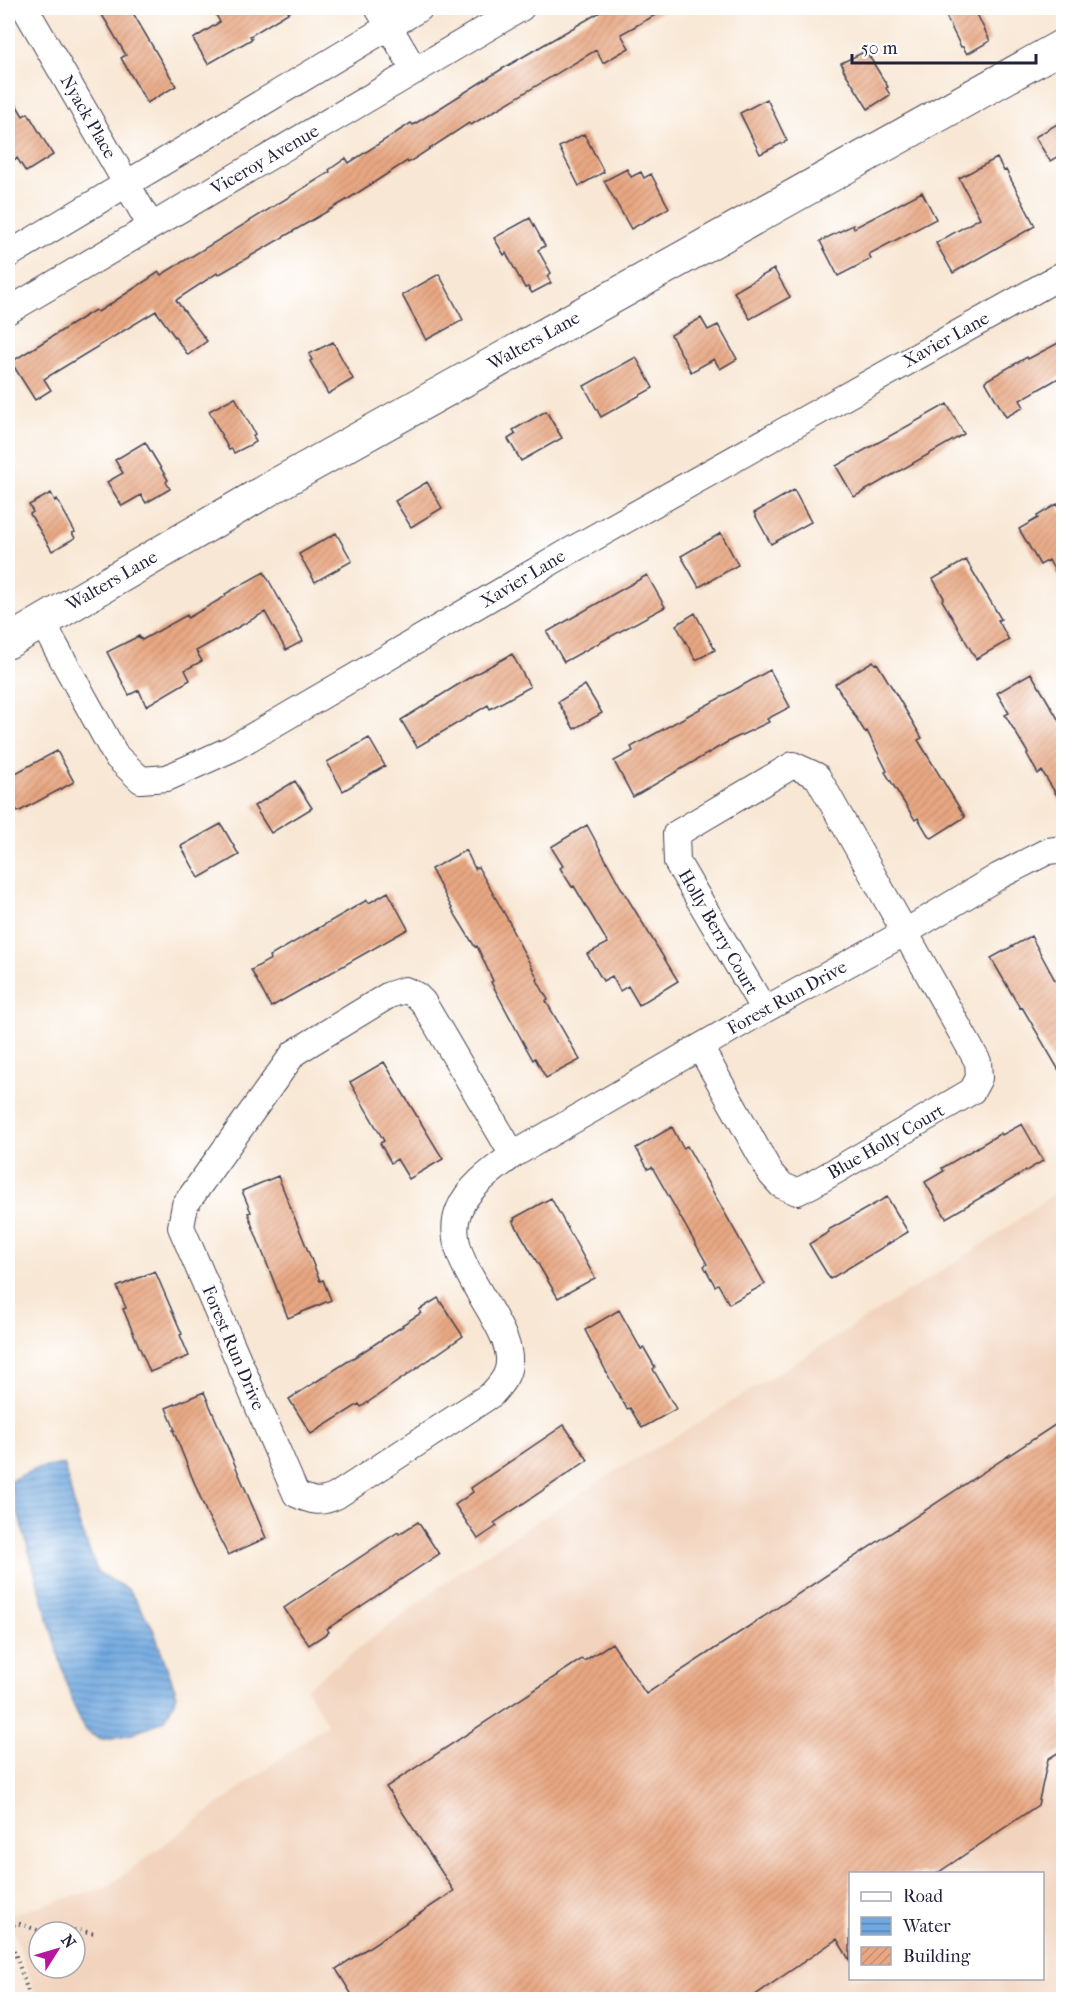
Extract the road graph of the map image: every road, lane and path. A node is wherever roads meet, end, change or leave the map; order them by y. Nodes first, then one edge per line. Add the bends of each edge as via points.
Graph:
1 (25, 8) edge
2 (420, 8) edge
3 (521, 8) edge
4 (384, 17) edge
5 (1064, 45) edge
6 (415, 71) junction
7 (126, 184) junction
8 (150, 226) junction
9 (8, 255) edge
10 (1064, 273) edge
11 (8, 311) edge
12 (42, 622) junction
13 (8, 642) edge
14 (1064, 849) edge
15 (904, 933) junction
16 (764, 1010) junction
17 (700, 1047) junction
18 (513, 1155) junction
19 (27, 1926) edge
20 (8, 1927) edge
21 (87, 1932) edge
22 (8, 1933) edge
23 (96, 1934) dead end
24 (31, 2000) edge

1 - 7 street, Nyack Place
2 - 4 street
3 - 6 street, Viceroy Avenue
4 - 6 street
4 - 7 street
5 - 12 street, Walters Lane via 276,485
6 - 8 street, Viceroy Avenue
7 - 8 street, Nyack Place
7 - 9 street
8 - 11 street, Viceroy Avenue
10 - 12 street, Xavier Lane via 570,551 231,748 167,778 141,780 116,756
12 - 13 street, Walters Lane
14 - 15 street, Forest Run Drive via 1048,851 999,876
15 - 16 street, Forest Run Drive
15 - 16 street, Holly Berry Court via 817,776 793,765 676,834 677,862
15 - 17 street, Blue Holly Court via 978,1062 979,1078 972,1091 813,1184 796,1192 781,1185 771,1174
16 - 17 street, Forest Run Drive
17 - 18 street, Forest Run Drive
18 - 18 street, Forest Run Drive via 470,1192 459,1209 456,1234 465,1266 505,1340 509,1360 506,1375 492,1394 336,1496 324,1502 296,1494 181,1227 185,1205 294,1053 389,995 405,990 423,1002
19 - 20 path via 17,1923
21 - 23 path
22 - 24 path

